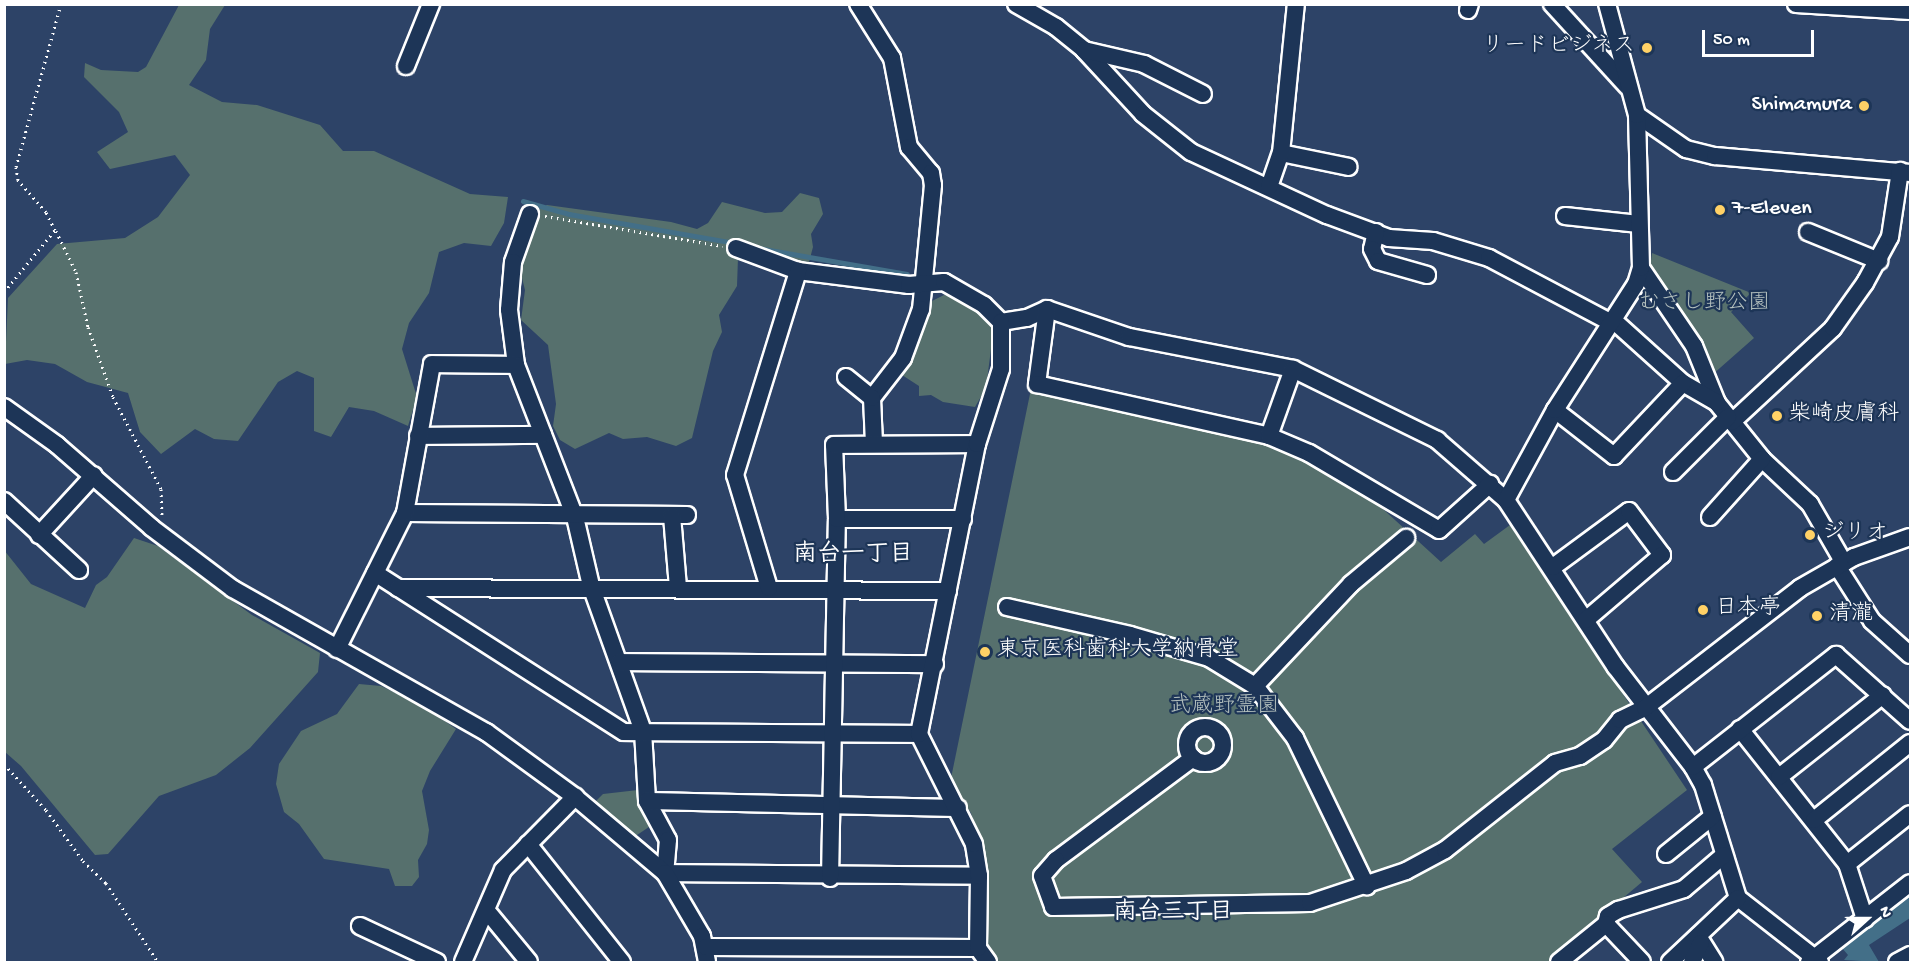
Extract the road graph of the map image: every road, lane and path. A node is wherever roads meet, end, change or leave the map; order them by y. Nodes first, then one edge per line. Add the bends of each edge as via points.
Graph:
1 (61, 4) edge
2 (431, 4) edge
3 (858, 4) edge
4 (1016, 4) edge
5 (1296, 4) edge
6 (1552, 4) edge
7 (1607, 4) edge
8 (1796, 4) edge
9 (1911, 11) edge
10 (1084, 50) junction
11 (406, 66) dead end
12 (1630, 89) junction
13 (1203, 93) dead end
14 (1637, 115) junction
15 (1281, 153) junction
16 (1349, 167) dead end
17 (1905, 172) edge
18 (1269, 187) junction
19 (530, 214) joint
20 (1565, 216) dead end
21 (1640, 224) junction
22 (55, 230) junction
23 (1376, 232) junction
24 (1808, 232) dead end
25 (736, 248) joint
26 (1879, 261) junction
27 (1641, 268) junction
28 (798, 271) junction
29 (1427, 275) dead end
30 (922, 283) junction
31 (4, 292) edge
32 (1047, 309) junction
33 (1001, 322) junction
34 (1613, 322) junction
35 (516, 365) junction
36 (1293, 369) junction
37 (846, 377) dead end
38 (1683, 383) junction
39 (872, 399) junction
40 (1717, 403) junction
41 (4, 406) edge
42 (1555, 410) junction
43 (1730, 420) junction
44 (543, 435) junction
45 (1269, 435) junction
46 (418, 436) junction
47 (874, 444) junction
48 (977, 444) junction
49 (1762, 459) junction
50 (1673, 472) dead end
51 (94, 475) junction
52 (1490, 484) junction
53 (1506, 500) junction
54 (4, 501) edge
55 (405, 513) junction
56 (575, 517) junction
57 (1710, 517) dead end
58 (837, 519) junction
59 (963, 519) junction
60 (152, 528) junction
61 (39, 534) junction
62 (1911, 537) edge
63 (1406, 538) dead end
64 (1840, 565) junction
65 (1553, 567) junction
66 (79, 570) dead end
67 (375, 573) junction
68 (591, 586) junction
69 (678, 587) junction
70 (398, 588) junction
71 (769, 588) junction
72 (948, 591) junction
73 (835, 592) junction
74 (1007, 607) dead end
75 (1586, 620) junction
76 (337, 649) junction
77 (1911, 655) edge
78 (619, 662) junction
79 (832, 662) junction
80 (935, 664) junction
81 (1255, 686) junction
82 (1882, 695) junction
83 (1645, 708) junction
84 (1911, 722) edge
85 (1740, 729) junction
86 (644, 731) junction
87 (831, 733) junction
88 (919, 734) junction
89 (1911, 743) edge
90 (1193, 758) dead end
91 (4, 764) edge
92 (1693, 767) junction
93 (1779, 777) junction
94 (575, 796) junction
95 (647, 801) junction
96 (832, 806) junction
97 (958, 808) junction
98 (1911, 814) edge
99 (1713, 816) junction
100 (1814, 820) junction
101 (528, 844) junction
102 (1666, 854) dead end
103 (1724, 855) junction
104 (1847, 864) junction
105 (664, 873) junction
106 (978, 876) junction
107 (830, 878) junction
108 (1911, 883) edge
109 (1367, 887) junction
110 (1738, 897) junction
111 (487, 910) junction
112 (1865, 919) junction
113 (1606, 924) junction
114 (360, 926) dead end
115 (1700, 940) junction
116 (978, 948) junction
117 (706, 955) edge
118 (1911, 955) edge
119 (1815, 961) edge
120 (158, 963) edge
121 (437, 963) edge
122 (463, 963) edge
123 (529, 963) edge
124 (622, 963) edge
125 (988, 963) edge
126 (1559, 963) edge
127 (1642, 963) edge
128 (1670, 963) edge
129 (1692, 963) edge
130 (1714, 963) edge
131 (1897, 963) edge

1 - 22 path via 16,167 18,180 46,212
2 - 11 street
3 - 30 street via 892,58 909,147 931,172
4 - 10 street via 1056,27
5 - 15 street
6 - 12 street
7 - 12 street
8 - 9 street
10 - 13 street via 1144,64
10 - 18 street via 1137,108 1191,152
12 - 14 street
14 - 17 street via 1686,149 1716,156
14 - 21 street
15 - 16 street
15 - 18 street
17 - 26 street via 1890,237
18 - 23 street
19 - 25 path
19 - 35 street via 513,262 509,310
20 - 21 street
21 - 27 street
22 - 31 path
22 - 60 path via 69,252 88,327 113,397 161,489 164,510
23 - 29 street via 1372,249 1378,261
23 - 34 street via 1481,254
24 - 26 street
25 - 28 street
26 - 43 street via 1833,328
27 - 34 street
27 - 40 street via 1694,346
28 - 30 street via 909,285
28 - 71 street via 735,475
30 - 33 street via 944,282 984,304
30 - 39 street via 921,309 914,334 892,376
32 - 33 street via 1027,318
32 - 36 street via 1129,338
32 - 45 street via 1037,384
33 - 48 street via 1001,369
34 - 38 street
34 - 42 street
35 - 44 street
35 - 46 street via 432,364
36 - 45 street
36 - 52 street via 1437,440
37 - 39 street
38 - 40 street
38 - 42 street via 1614,456
39 - 47 street
40 - 43 street
41 - 51 street
42 - 53 street
43 - 49 street
43 - 50 street
44 - 46 street
44 - 56 street
45 - 52 street via 1309,453 1439,530
46 - 55 street
47 - 48 street
47 - 58 street via 834,445
48 - 59 street
49 - 57 street
49 - 64 street via 1810,504
51 - 60 street
51 - 61 street
52 - 53 street
53 - 65 street
54 - 61 street
55 - 56 street
55 - 67 street
56 - 68 street
56 - 69 street via 680,516
58 - 59 street
58 - 73 street
59 - 72 street
60 - 76 street via 232,589
61 - 66 street
62 - 64 street
63 - 81 street via 1351,584
64 - 77 street via 1872,621
64 - 83 street via 1776,605
65 - 75 street
65 - 75 street via 1629,511 1662,555
67 - 70 street
67 - 76 street
68 - 69 street
68 - 70 street
68 - 78 street
69 - 71 street
70 - 86 street via 624,732
71 - 73 street
72 - 73 street
72 - 80 street
73 - 79 street
74 - 81 street via 1209,658
75 - 83 street
76 - 94 street via 486,732
78 - 79 street
78 - 86 street
79 - 80 street
79 - 87 street
80 - 88 street
81 - 109 street via 1295,738
82 - 84 street
82 - 85 street via 1836,655
82 - 93 street
83 - 92 street
83 - 109 street via 1620,720 1604,740 1580,756 1555,763 1445,850
85 - 92 street
85 - 93 street
86 - 87 street
86 - 95 street
87 - 88 street
87 - 96 street
88 - 97 street
89 - 100 street
90 - 109 street via 1056,860 1042,876 1053,907 1310,903
91 - 120 path via 46,810 83,861 106,882
92 - 99 street
93 - 100 street
94 - 101 street
94 - 105 street
95 - 96 street
95 - 105 street via 668,840
96 - 97 street
96 - 107 street
97 - 106 street via 974,844
98 - 104 street
99 - 102 street
99 - 103 street
100 - 104 street
101 - 111 street via 503,870
101 - 124 street
103 - 110 street
103 - 113 street via 1684,889 1618,910 1608,916
104 - 112 street
105 - 107 street
105 - 117 street
106 - 107 street
106 - 116 street
108 - 112 street
110 - 115 street
110 - 119 street
111 - 122 street
111 - 123 street
112 - 119 street
113 - 126 street
113 - 127 street
114 - 121 street
115 - 128 street
115 - 129 street
115 - 130 street
116 - 117 street
116 - 125 street
118 - 131 street

